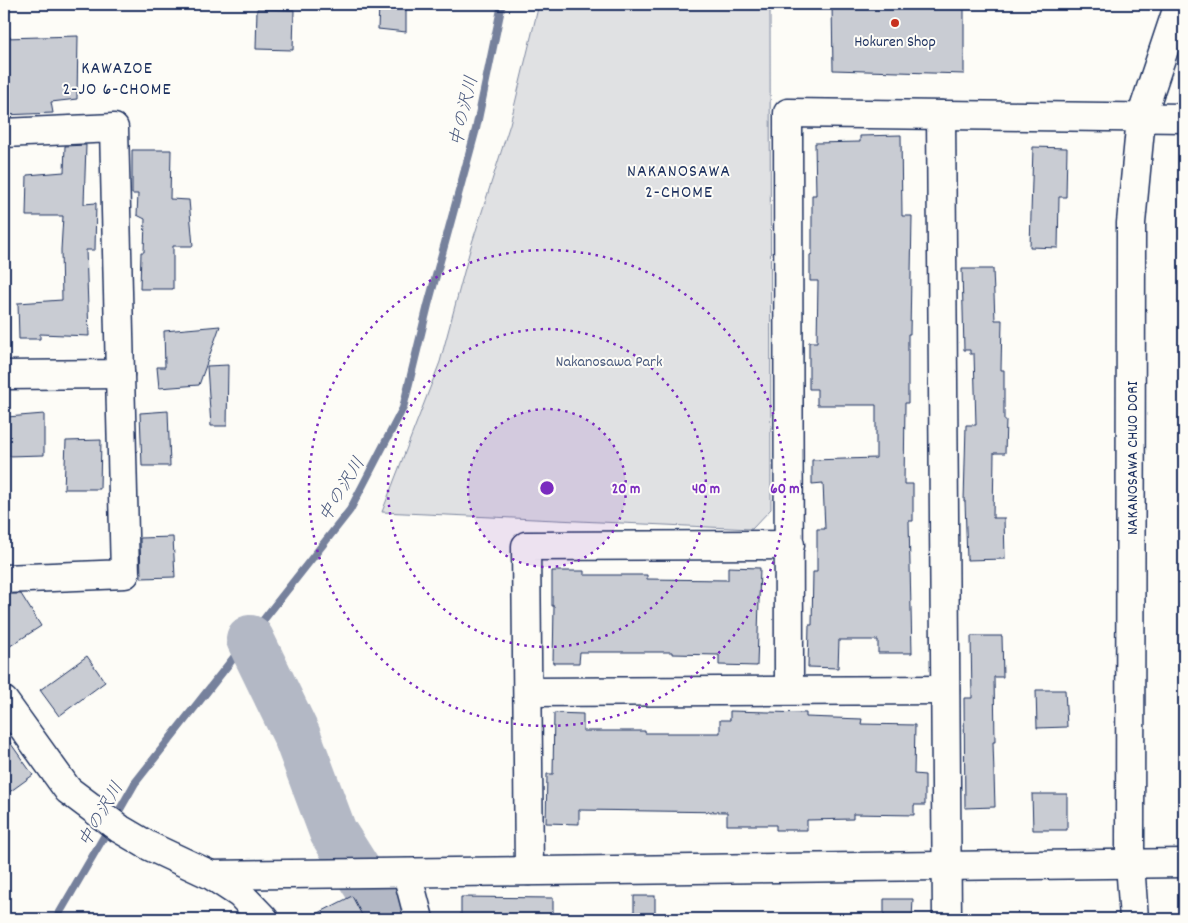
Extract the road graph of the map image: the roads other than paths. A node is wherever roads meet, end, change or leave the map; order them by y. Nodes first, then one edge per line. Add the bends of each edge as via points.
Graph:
1 (1179, 4) edge
2 (941, 115) junction
3 (1141, 118) junction
4 (1184, 118) edge
5 (4, 133) edge
6 (120, 374) junction
7 (4, 375) edge
8 (790, 545) junction
9 (4, 579) edge
10 (789, 690) junction
11 (946, 690) junction
12 (528, 692) junction
13 (4, 702) edge
14 (1184, 862) edge
15 (1130, 863) junction
16 (947, 866) junction
17 (529, 871) junction
18 (397, 873) junction
19 (211, 875) junction
20 (264, 919) edge
21 (419, 919) edge
22 (946, 919) edge
23 (1134, 919) edge

1 - 3 street, NAKANOSAWA CHUO DORI
2 - 3 street
2 - 8 street via 788,113
2 - 11 street
3 - 4 street
3 - 15 street, NAKANOSAWA CHUO DORI via 1131,223
5 - 6 street via 114,128
6 - 7 street
6 - 9 street via 125,574
8 - 10 street
8 - 12 street via 526,546
10 - 11 street
10 - 12 street
11 - 16 street
12 - 17 street
13 - 19 street via 68,790 120,829
14 - 15 street
15 - 16 street
15 - 23 street, NAKANOSAWA CHUO DORI
16 - 17 street
16 - 22 street
17 - 18 street
18 - 19 street
18 - 21 street
19 - 20 street via 240,894

